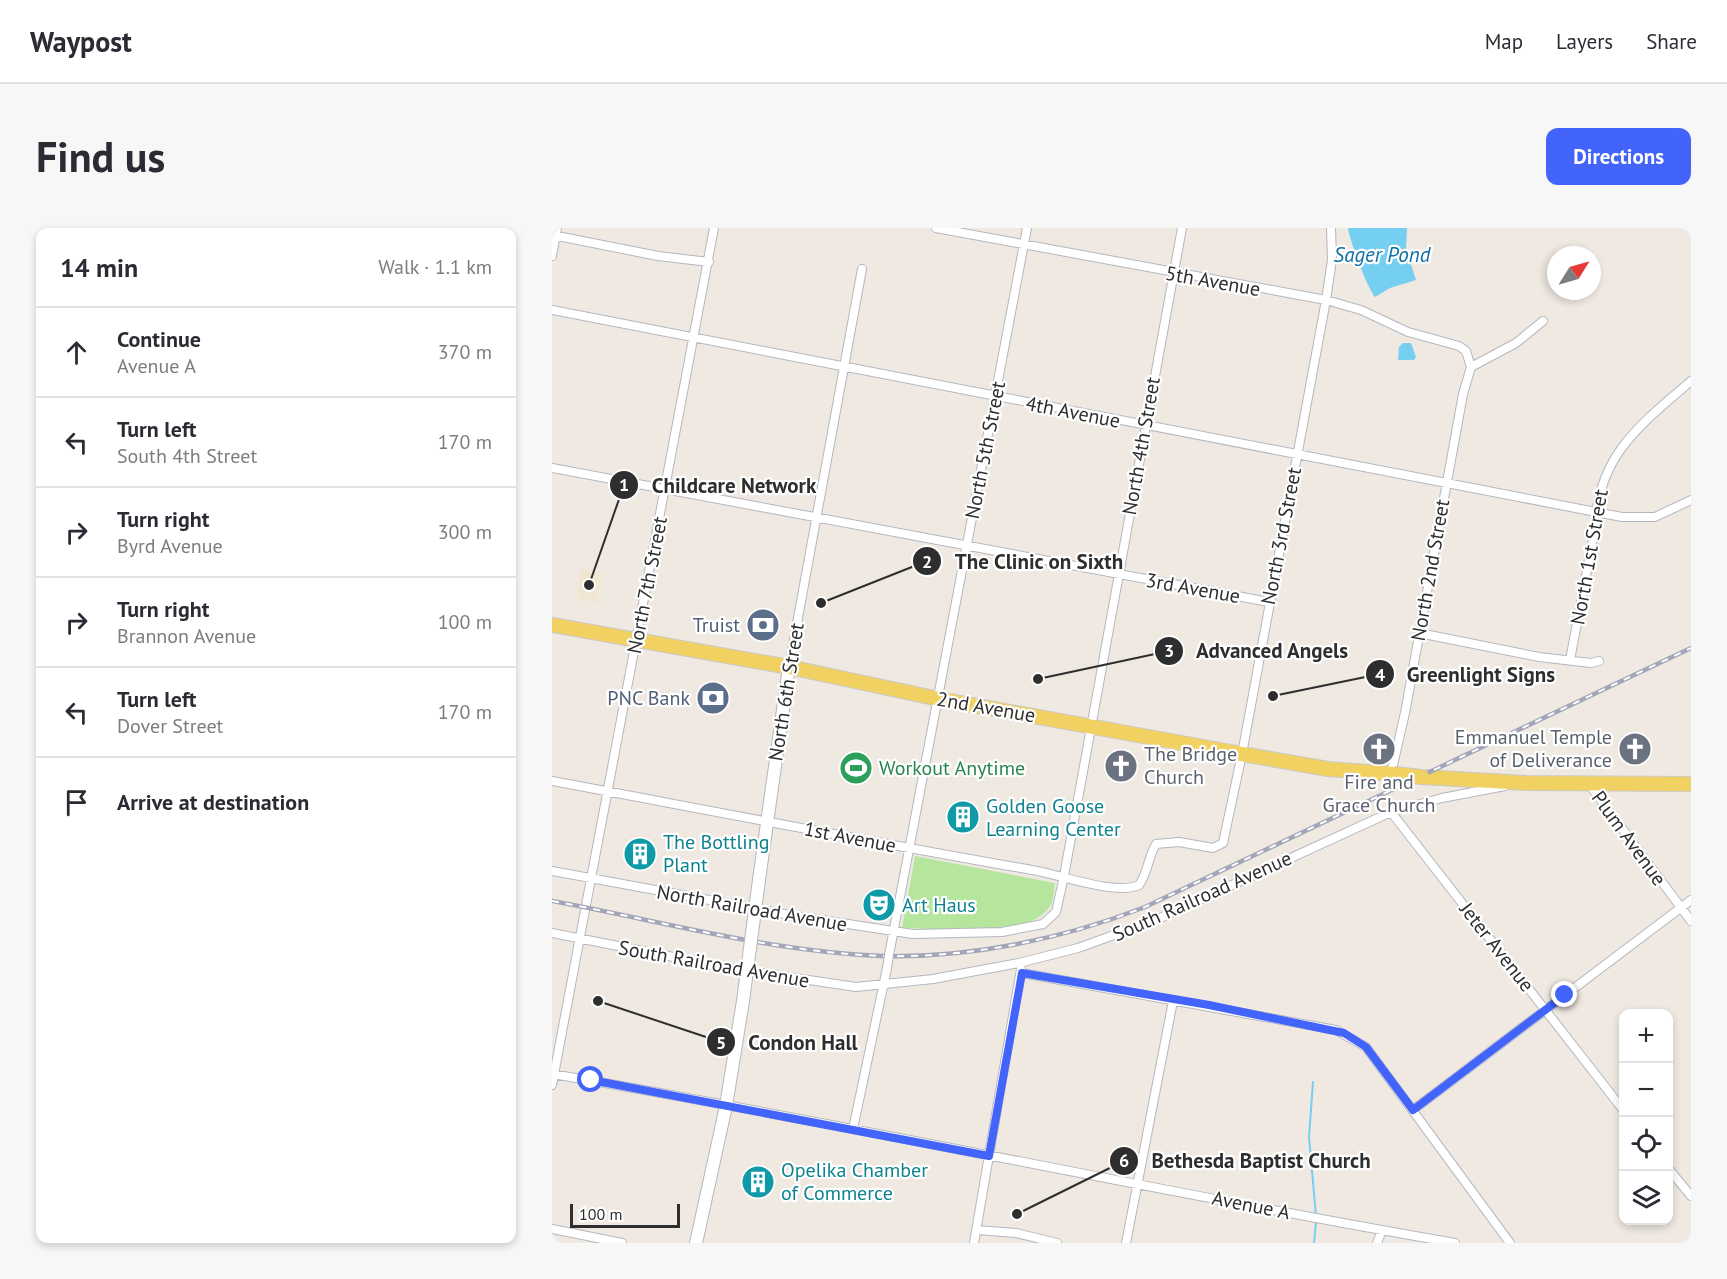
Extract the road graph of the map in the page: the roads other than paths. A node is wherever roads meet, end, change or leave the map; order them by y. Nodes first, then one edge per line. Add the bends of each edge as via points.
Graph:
1 (714, 228) edge
2 (936, 228) edge
3 (1027, 228) edge
4 (1182, 228) edge
5 (1331, 228) edge
6 (555, 233) edge
7 (1024, 244) junction
8 (552, 256) edge
9 (709, 262) junction
10 (862, 268) dead end
11 (1173, 274) junction
12 (1326, 300) junction
13 (552, 310) edge
14 (1543, 321) dead end
15 (695, 337) junction
16 (844, 365) junction
17 (1471, 367) junction
18 (1691, 381) edge
19 (995, 397) junction
20 (1145, 426) junction
21 (1297, 453) junction
22 (552, 468) edge
23 (1446, 481) junction
24 (665, 489) junction
25 (1691, 500) edge
26 (1596, 510) junction
27 (816, 519) junction
28 (967, 548) junction
29 (1118, 575) junction
30 (1269, 602) junction
31 (552, 625) edge
32 (1419, 633) junction
33 (636, 641) junction
34 (1570, 660) junction
35 (1599, 661) dead end
36 (789, 667) junction
37 (939, 699) junction
38 (1090, 726) junction
39 (1242, 754) junction
40 (1393, 774) junction
41 (552, 781) edge
42 (1526, 783) junction
43 (1589, 784) junction
44 (1691, 784) edge
45 (607, 791) junction
46 (1392, 812) junction
47 (767, 821) junction
48 (911, 849) junction
49 (552, 871) edge
50 (1064, 876) junction
51 (1144, 878) joint
52 (591, 879) junction
53 (1691, 900) edge
54 (1682, 907) junction
55 (1056, 912) joint
56 (1691, 921) edge
57 (552, 933) edge
58 (894, 935) junction
59 (580, 939) junction
60 (1019, 963) junction
61 (1022, 973) junction
62 (883, 986) junction
63 (1173, 1001) junction
64 (1546, 1011) junction
65 (553, 1074) edge
66 (552, 1085) edge
67 (726, 1106) junction
68 (1619, 1106) edge
69 (1413, 1110) junction
70 (852, 1129) junction
71 (989, 1156) junction
72 (1670, 1171) edge
73 (1137, 1184) junction
74 (1691, 1196) edge
75 (552, 1229) edge
76 (977, 1230) junction
77 (1382, 1230) junction
78 (622, 1243) edge
79 (696, 1243) edge
80 (974, 1243) edge
81 (1057, 1243) edge
82 (1126, 1243) edge
83 (1377, 1243) edge
84 (1455, 1243) edge
85 (1509, 1243) edge

1 - 9 street, North 7th Street
2 - 7 street, 5th Avenue
3 - 7 street, North 5th Street
4 - 11 street, North 4th Street
5 - 12 street, North 3rd Street via 1332,260
6 - 8 street
6 - 9 street via 658,256
7 - 11 street, 5th Avenue
7 - 19 street, North 5th Street
9 - 15 street, North 7th Street
10 - 16 street, North 6th Street
11 - 12 street, 5th Avenue
11 - 20 street, North 4th Street
12 - 17 street, 5th Avenue via 1361,310 1408,332 1459,346 1470,357
12 - 21 street, North 3rd Street
13 - 15 street, 4th Avenue
14 - 17 street via 1516,343
15 - 16 street, 4th Avenue
15 - 24 street, North 7th Street
16 - 19 street, 4th Avenue
16 - 27 street, North 6th Street
17 - 23 street, North 2nd Street
18 - 26 street, North 1st Street via 1637,427 1621,447 1601,486
19 - 20 street, 4th Avenue
19 - 28 street, North 5th Street
20 - 21 street, 4th Avenue
20 - 29 street, North 4th Street
21 - 23 street, 4th Avenue
21 - 30 street, North 3rd Street
22 - 24 street, 3rd Avenue
23 - 26 street, 4th Avenue
23 - 32 street, North 2nd Street
24 - 27 street, 3rd Avenue
24 - 33 street, North 7th Street
25 - 26 street, 4th Avenue via 1647,518
26 - 34 street, North 1st Street
27 - 28 street, 3rd Avenue
27 - 36 street, North 6th Street
28 - 29 street, 3rd Avenue
28 - 37 street, North 5th Street
29 - 30 street, 3rd Avenue
29 - 38 street, North 4th Street
30 - 39 street, North 3rd Street
31 - 33 main road, 2nd Avenue
32 - 34 street
32 - 40 street, North 2nd Street
33 - 36 main road, 2nd Avenue
33 - 45 street, North 7th Street
34 - 35 street
36 - 37 main road, 2nd Avenue
36 - 47 street, North 6th Street
37 - 38 main road, 2nd Avenue
37 - 48 street, North 5th Street
38 - 39 main road, 2nd Avenue
38 - 50 street, North 4th Street
39 - 40 main road, 2nd Avenue via 1328,769
39 - 51 street, North 3rd Street via 1222,843 1213,848 1179,842 1156,844
40 - 42 main road, 2nd Avenue, bridge via 1437,780
41 - 45 street, 1st Avenue
42 - 43 main road, 2nd Avenue
42 - 46 street, South Railroad Avenue via 1442,798
43 - 44 main road, 2nd Avenue
43 - 54 street, Plum Avenue
45 - 47 street, 1st Avenue
45 - 52 street, North 7th Street
46 - 60 street, South Railroad Avenue via 1158,920 1078,948
46 - 64 street, Jeter Avenue
47 - 48 street, 1st Avenue
47 - 67 street, North 6th Street, bridge
48 - 50 street, 1st Avenue
48 - 58 street, North 5th Street
49 - 52 street, North Railroad Avenue
50 - 51 street, 1st Avenue via 1122,889 1139,885
50 - 55 street, North 4th Street
52 - 58 street, North Railroad Avenue
52 - 59 street, North 7th Street
53 - 54 street
54 - 56 street, Plum Avenue
54 - 64 street
55 - 58 street, North Railroad Avenue via 1043,924 1002,932
57 - 59 street, South Railroad Avenue
58 - 62 street, North 5th Street, bridge
59 - 62 street, South Railroad Avenue via 821,984
59 - 65 street, North 7th Street
60 - 61 street
60 - 62 street, South Railroad Avenue
61 - 63 street
61 - 71 street
62 - 70 street, North 5th Street
63 - 69 street via 1344,1033 1366,1047
63 - 73 street
64 - 68 street, Jeter Avenue
64 - 69 street
65 - 66 street, North 7th Street
65 - 67 street, Avenue A
67 - 70 street, Avenue A
67 - 79 street, North 6th Street
69 - 85 street
70 - 71 street, Avenue A
71 - 73 street, Avenue A
71 - 76 street
72 - 74 street
73 - 77 street, Avenue A
73 - 82 street
75 - 78 street
76 - 80 street
76 - 81 street via 1016,1233
77 - 83 street
77 - 84 street, Avenue A

